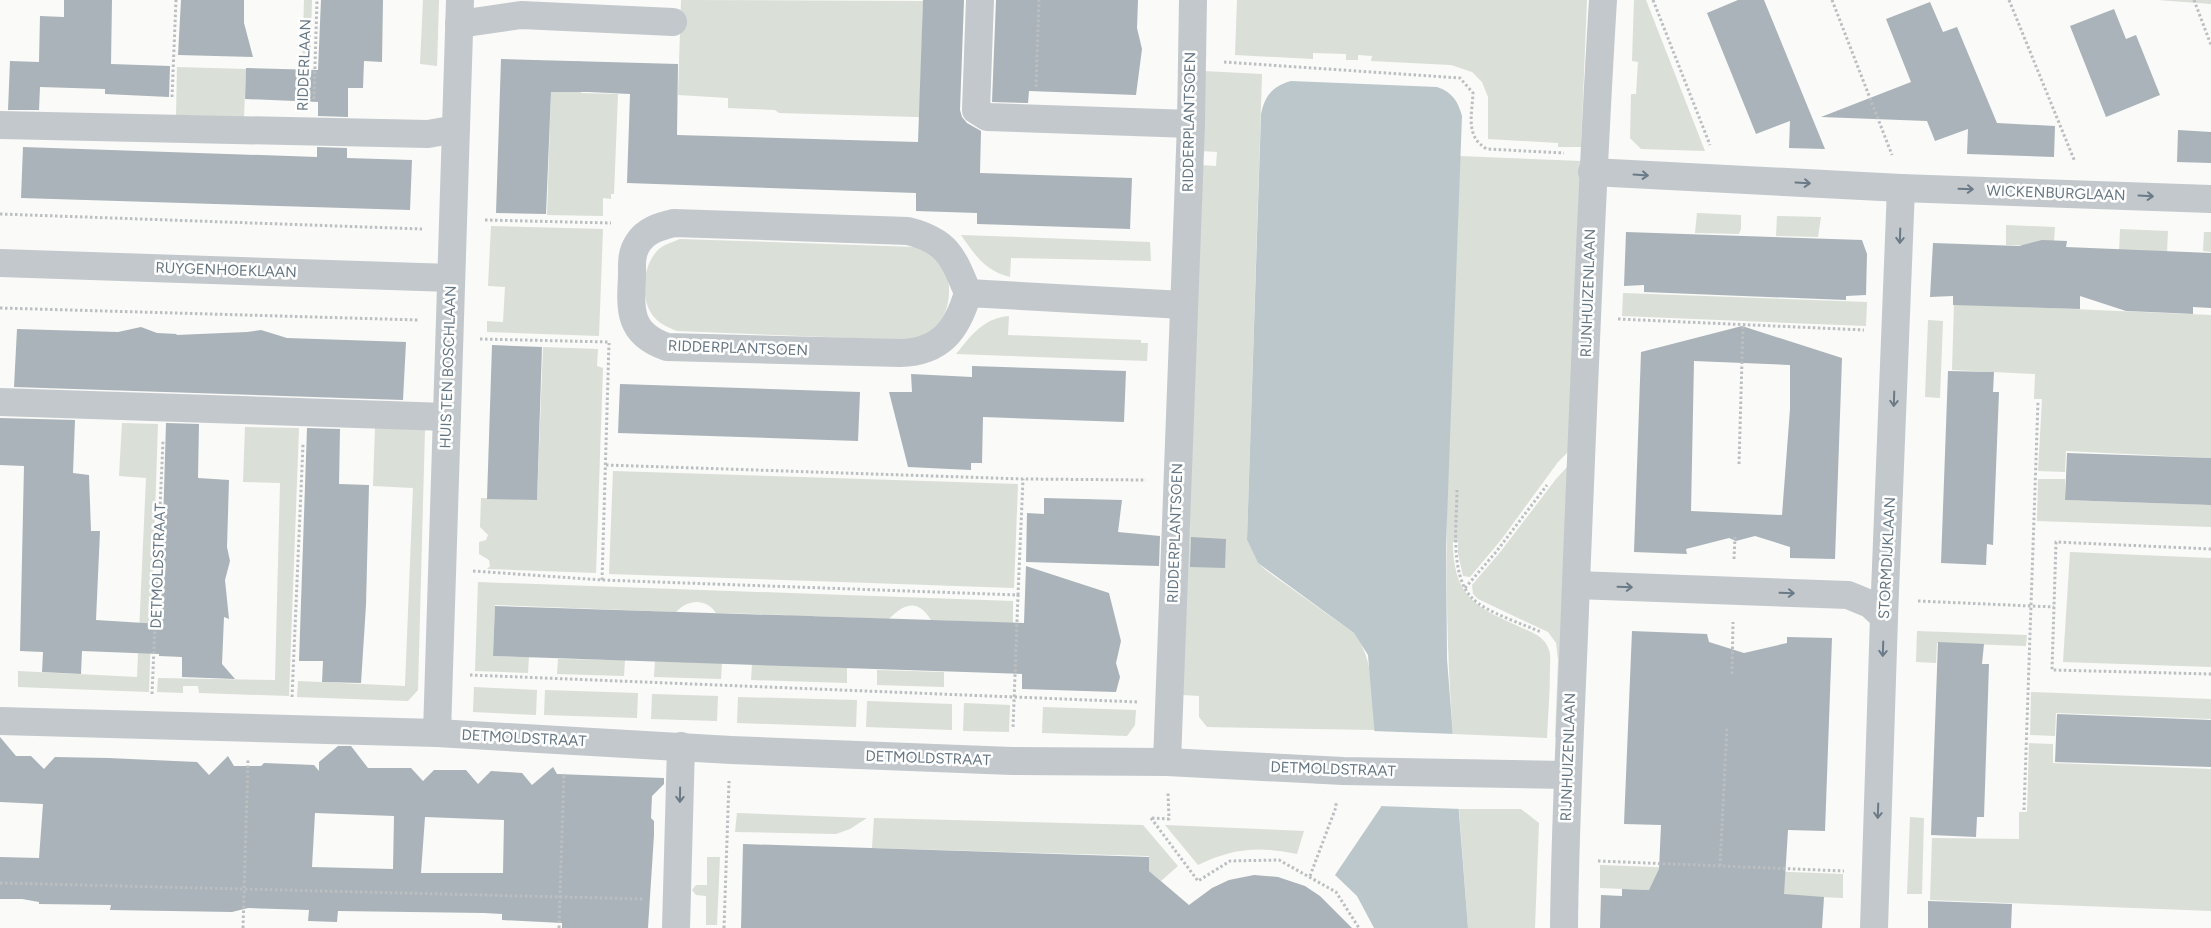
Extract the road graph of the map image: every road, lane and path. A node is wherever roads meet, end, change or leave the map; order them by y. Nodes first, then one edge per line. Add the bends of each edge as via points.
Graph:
1 (176, 0) edge
2 (317, 0) edge
3 (980, 0) edge
4 (1039, 0) edge
5 (1193, 0) edge
6 (1603, 0) edge
7 (1653, 0) edge
8 (1832, 0) edge
9 (2009, 0) edge
10 (2194, 0) edge
11 (460, 12) edge
12 (673, 22) dead end
13 (2211, 45) edge
14 (1236, 62) dead end
15 (1035, 120) junction
16 (1191, 124) junction
17 (0, 125) edge
18 (171, 128) junction
19 (456, 129) junction
20 (313, 131) junction
21 (1711, 147) dead end
22 (1552, 152) dead end
23 (2076, 162) dead end
24 (1592, 172) junction
25 (1901, 188) junction
26 (2211, 199) edge
27 (0, 214) edge
28 (453, 225) junction
29 (648, 232) junction
30 (0, 263) edge
31 (451, 278) junction
32 (968, 293) junction
33 (1183, 305) junction
34 (0, 308) edge
35 (1587, 318) junction
36 (1743, 324) junction
37 (450, 330) junction
38 (1896, 331) junction
39 (645, 334) junction
40 (609, 342) junction
41 (2038, 401) dead end
42 (0, 402) edge
43 (165, 407) junction
44 (305, 410) junction
45 (447, 417) junction
46 (1581, 458) junction
47 (1739, 464) dead end
48 (606, 465) junction
49 (1023, 479) junction
50 (1177, 480) junction
51 (1457, 490) dead end
52 (2211, 549) edge
53 (442, 569) junction
54 (602, 580) junction
55 (1576, 585) junction
56 (1465, 588) junction
57 (1018, 595) junction
58 (2032, 606) junction
59 (2054, 607) junction
60 (1885, 608) junction
61 (1543, 633) dead end
62 (439, 673) junction
63 (2211, 674) edge
64 (1014, 698) junction
65 (1169, 703) junction
66 (0, 722) edge
67 (151, 724) junction
68 (1727, 726) dead end
69 (249, 729) junction
70 (291, 730) junction
71 (437, 733) junction
72 (566, 740) junction
73 (681, 746) junction
74 (731, 750) junction
75 (1012, 761) junction
76 (1167, 762) junction
77 (1338, 771) junction
78 (1566, 775) junction
79 (2024, 810) dead end
80 (1565, 860) junction
81 (1720, 866) junction
82 (1876, 872) junction
83 (1310, 876) junction
84 (0, 883) edge
85 (244, 890) junction
86 (560, 897) junction
87 (677, 900) junction
88 (242, 928) edge
89 (559, 928) edge
90 (676, 928) edge
91 (724, 928) edge
92 (1359, 928) edge
93 (1564, 928) edge
94 (1874, 928) edge

1 - 18 path
2 - 20 path, RIDDERLAAN
3 - 15 street via 976,110 987,117
4 - 15 path
5 - 16 street, RIDDERPLANTSOEN
6 - 24 street, RIJNHUIZENLAAN
7 - 21 path
8 - 25 path via 1893,156 1893,176
9 - 23 path
10 - 13 path
11 - 12 street
11 - 19 street, HUIS TEN BOSCHLAAN
14 - 22 path via 1460,78 1473,93 1472,132 1478,144 1487,149
15 - 16 street
16 - 33 street, RIDDERPLANTSOEN
17 - 18 street
18 - 20 street
19 - 20 street via 428,134
19 - 28 street, HUIS TEN BOSCHLAAN
24 -> 25 street, WICKENBURGLAAN
24 - 35 street, RIJNHUIZENLAAN
25 -> 26 street, WICKENBURGLAAN
25 -> 38 street, STORMDIJKLAAN
27 - 28 path
28 - 29 path via 619,224
28 - 31 street, HUIS TEN BOSCHLAAN
29 - 32 street via 674,223 908,231 929,236 945,247 958,267
29 - 39 street, RIDDERPLANTSOEN via 633,253 630,308 634,322
30 - 31 street, RUYGENHOEKLAAN
31 - 37 street, HUIS TEN BOSCHLAAN
32 - 33 street
32 - 39 street, RIDDERPLANTSOEN via 962,314 947,336 929,348 913,353 667,347
33 - 50 street, RIDDERPLANTSOEN
34 - 37 path
35 - 36 path
35 - 46 street, RIJNHUIZENLAAN
36 - 38 path
36 - 47 path
37 - 40 path
37 - 45 street, HUIS TEN BOSCHLAAN
38 -> 60 street, STORMDIJKLAAN
39 - 40 path via 627,343
40 - 48 path
41 - 58 path
42 - 43 street
43 - 44 street
43 - 67 path, DETMOLDSTRAAT
44 - 45 street
44 - 70 path
45 - 53 street, HUIS TEN BOSCHLAAN
46 - 55 street, RIJNHUIZENLAAN
46 - 56 path via 1566,459
48 - 49 path
48 - 54 path
49 - 50 path
49 - 57 path
50 - 65 street, RIDDERPLANTSOEN
51 - 56 path via 1457,558
52 - 59 path via 2056,542
53 - 54 path
53 - 62 street, HUIS TEN BOSCHLAAN
54 - 57 path
55 -> 60 street via 1848,595
55 - 78 street, RIJNHUIZENLAAN
56 - 61 path via 1473,599
57 - 64 path
58 - 59 path
58 - 60 path
58 - 79 path
59 - 63 path via 2052,670
60 -> 82 street, STORMDIJKLAAN
62 - 64 path
62 - 71 street, HUIS TEN BOSCHLAAN
64 - 65 path
64 - 75 path
65 - 76 street, RIDDERPLANTSOEN
66 - 67 street, DETMOLDSTRAAT
67 - 69 street, DETMOLDSTRAAT
68 - 81 path
69 - 70 street, DETMOLDSTRAAT
69 - 85 path
70 - 71 street, DETMOLDSTRAAT
71 - 72 street, DETMOLDSTRAAT
72 - 73 street, DETMOLDSTRAAT
72 - 86 path
73 - 74 street, DETMOLDSTRAAT
73 -> 87 street
74 - 75 street, DETMOLDSTRAAT
74 - 91 path
75 - 76 street, DETMOLDSTRAAT
76 - 77 street, DETMOLDSTRAAT
76 - 83 path via 1169,819 1151,818 1198,881 1230,862 1278,860
77 - 78 street, DETMOLDSTRAAT
77 - 83 path via 1336,808
78 - 80 street, RIJNHUIZENLAAN
80 - 81 path
80 - 93 street, RIJNHUIZENLAAN
81 - 82 path
82 - 94 street, STORMDIJKLAAN
83 - 92 path via 1336,892
84 - 85 path
85 - 86 path
85 - 88 path
86 - 87 path
86 - 89 path
87 - 90 street

